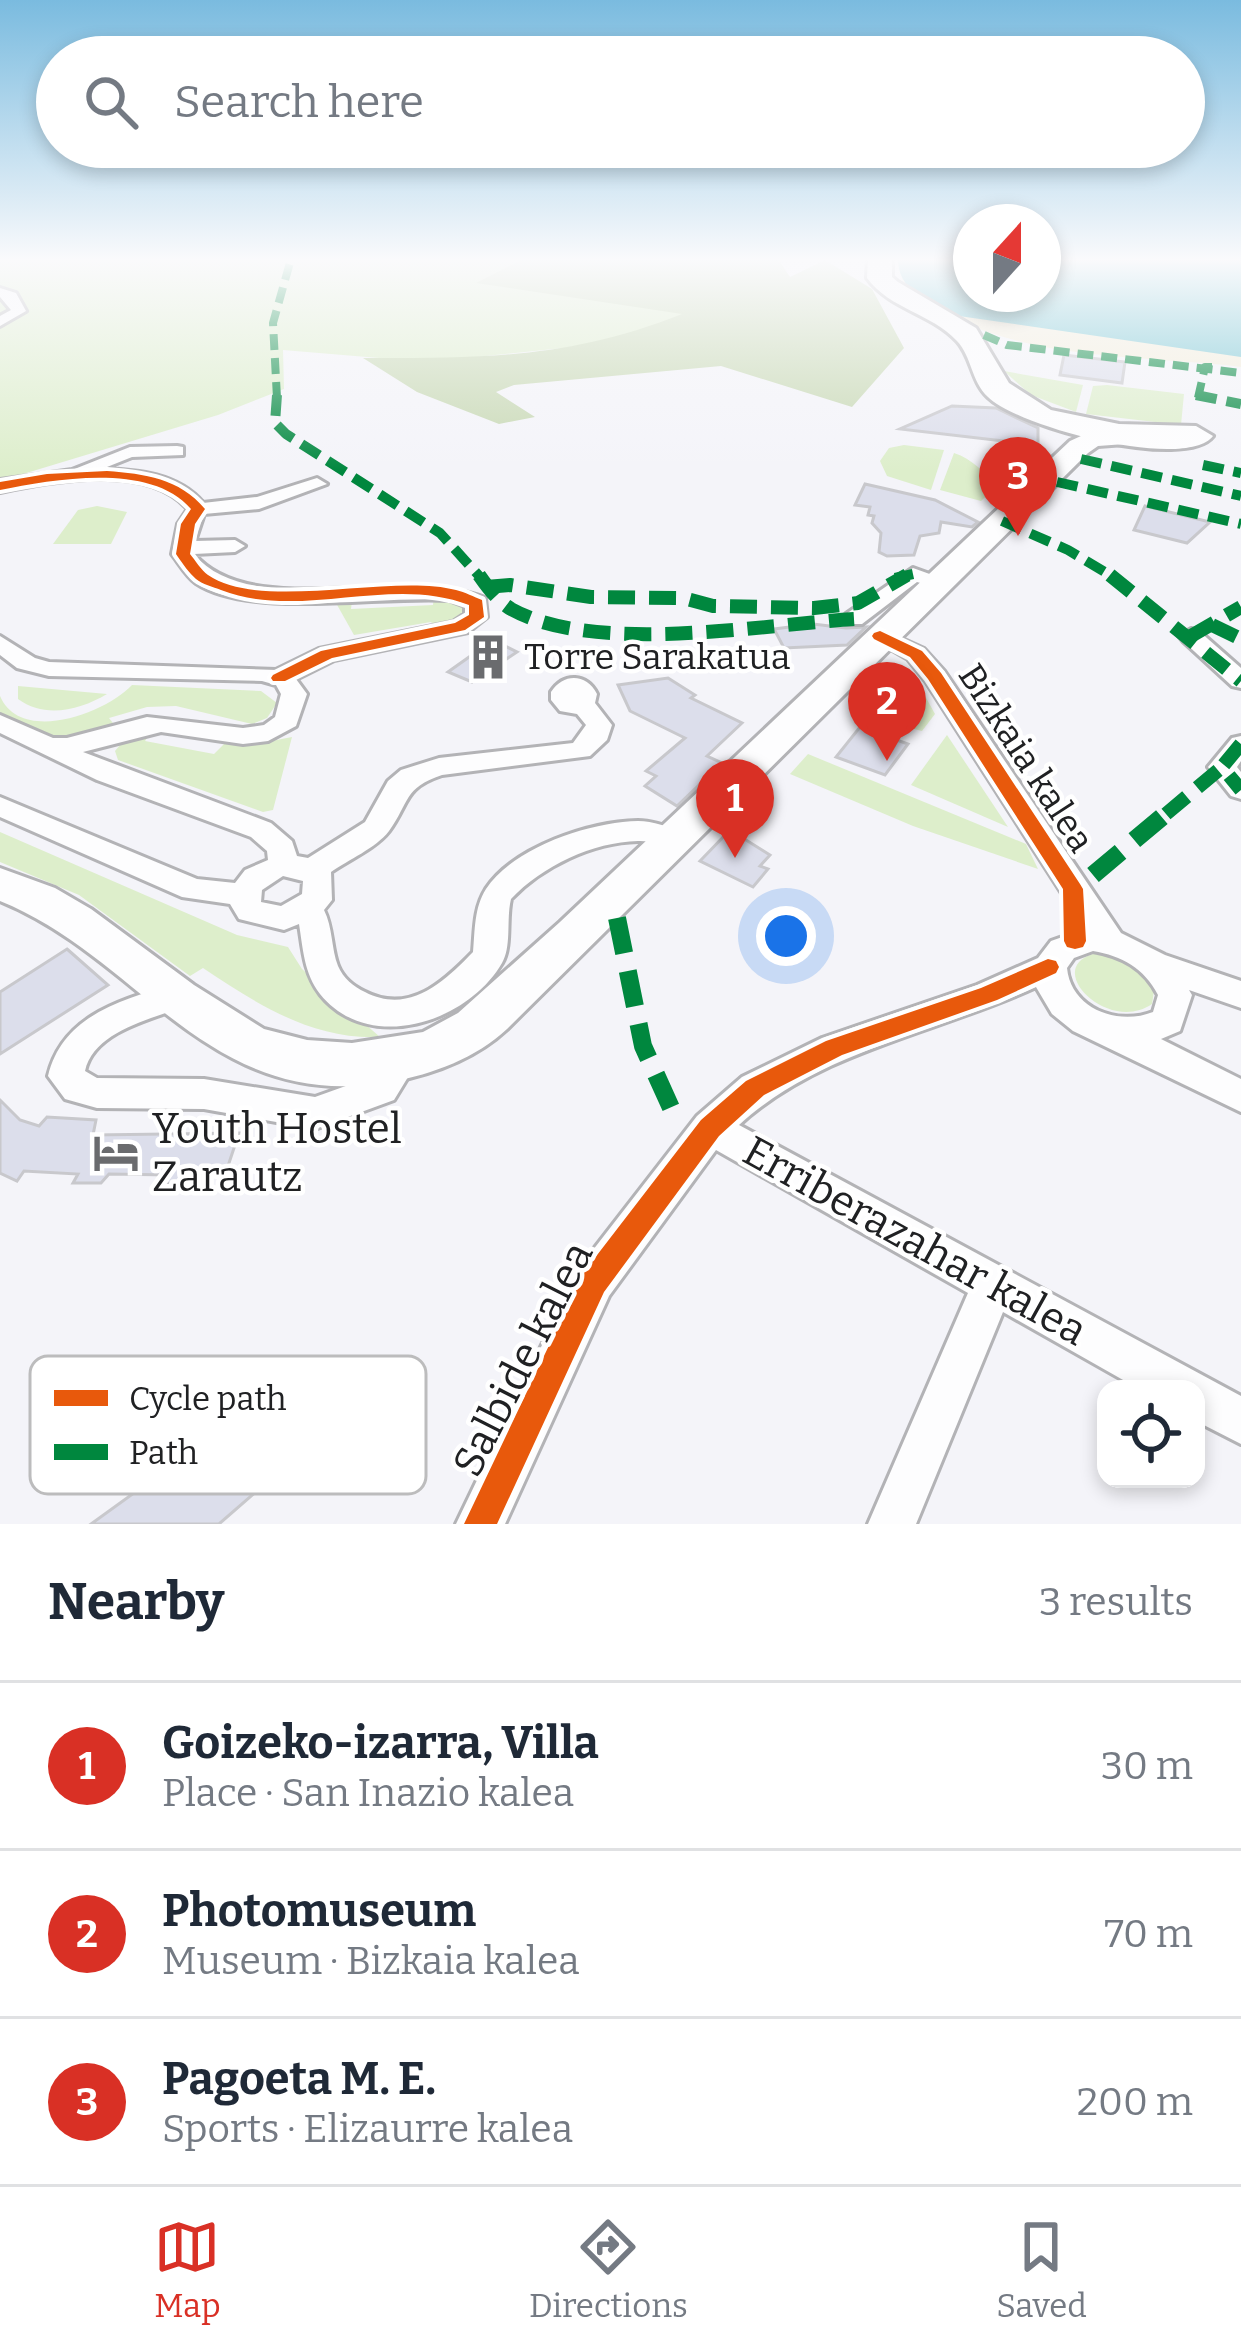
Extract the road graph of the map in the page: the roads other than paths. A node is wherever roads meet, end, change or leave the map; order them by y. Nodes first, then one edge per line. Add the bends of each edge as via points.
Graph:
1 (957, 330) edge
2 (992, 385) junction
3 (1084, 431) junction
4 (1241, 440) edge
5 (177, 451) dead end
6 (71, 476) junction
7 (317, 484) dead end
8 (0, 486) edge
9 (198, 508) junction
10 (235, 546) dead end
11 (183, 548) junction
12 (867, 627) junction
13 (1191, 636) dead end
14 (0, 643) edge
15 (279, 678) junction
16 (1241, 681) edge
17 (582, 703) dead end
18 (0, 723) edge
19 (111, 737) junction
20 (1241, 744) edge
21 (52, 746) junction
22 (107, 774) junction
23 (1241, 790) edge
24 (0, 806) edge
25 (673, 840) junction
26 (297, 868) junction
27 (0, 884) edge
28 (244, 896) junction
29 (308, 908) junction
30 (1092, 941) junction
31 (1158, 965) junction
32 (1048, 967) junction
33 (989, 994) junction
34 (1241, 995) edge
35 (177, 996) junction
36 (1065, 1007) junction
37 (1117, 1033) junction
38 (401, 1059) junction
39 (1241, 1096) edge
40 (710, 1128) junction
41 (993, 1283) junction
42 (1167, 1380) edge
43 (1205, 1401) edge
44 (1241, 1421) edge
45 (480, 1524) edge
46 (892, 1524) edge

1 - 2 highway via 970,338
2 - 3 highway
2 - 3 highway via 1008,400
3 - 4 highway
3 - 12 main road via 938,581
5 - 6 street via 130,452
6 - 8 street
6 - 9 street via 153,479 193,497
7 - 9 street via 259,503
9 - 11 street
10 - 11 street
11 - 15 street via 192,571 230,587 335,596 450,592 478,603 476,616 460,627 327,654
12 - 25 main road
12 - 30 street, Bizkaia kalea via 916,654 935,676 1073,890
13 - 16 street
14 - 15 street via 49,669
15 - 19 street via 292,688 292,709 266,734 158,724
17 - 26 street via 599,725 581,750 420,772 398,787 376,829
18 - 21 street
19 - 21 street
19 - 22 street via 101,753
20 - 23 street via 1222,767
21 - 22 street
22 - 26 street via 261,830
24 - 28 street via 193,890
25 - 29 street via 640,830 532,866 493,905 489,956 437,1004 404,1015 364,1008 336,991 322,970
25 - 38 main road via 466,1034
26 - 28 street via 261,873
26 - 29 street via 321,884
27 - 35 main road via 63,910
28 - 29 street via 250,911 271,919
30 - 31 street
30 - 32 street via 1062,947
31 - 34 street
31 - 37 street via 1175,995 1168,1021
32 - 33 street, Salbide kalea
32 - 36 street
33 - 36 street, Salbide kalea
33 - 40 street, Salbide kalea via 834,1048 754,1088
35 - 38 main road via 241,1041 284,1057 339,1066
35 - 38 street via 83,1038 67,1059 66,1076 98,1093 204,1094 314,1114 381,1089
36 - 37 street
37 - 39 street
40 - 41 street, Erriberazahar kalea
40 - 45 street, Salbide kalea via 595,1282
41 - 42 street, Erriberazahar kalea
41 - 46 street
43 - 44 street

